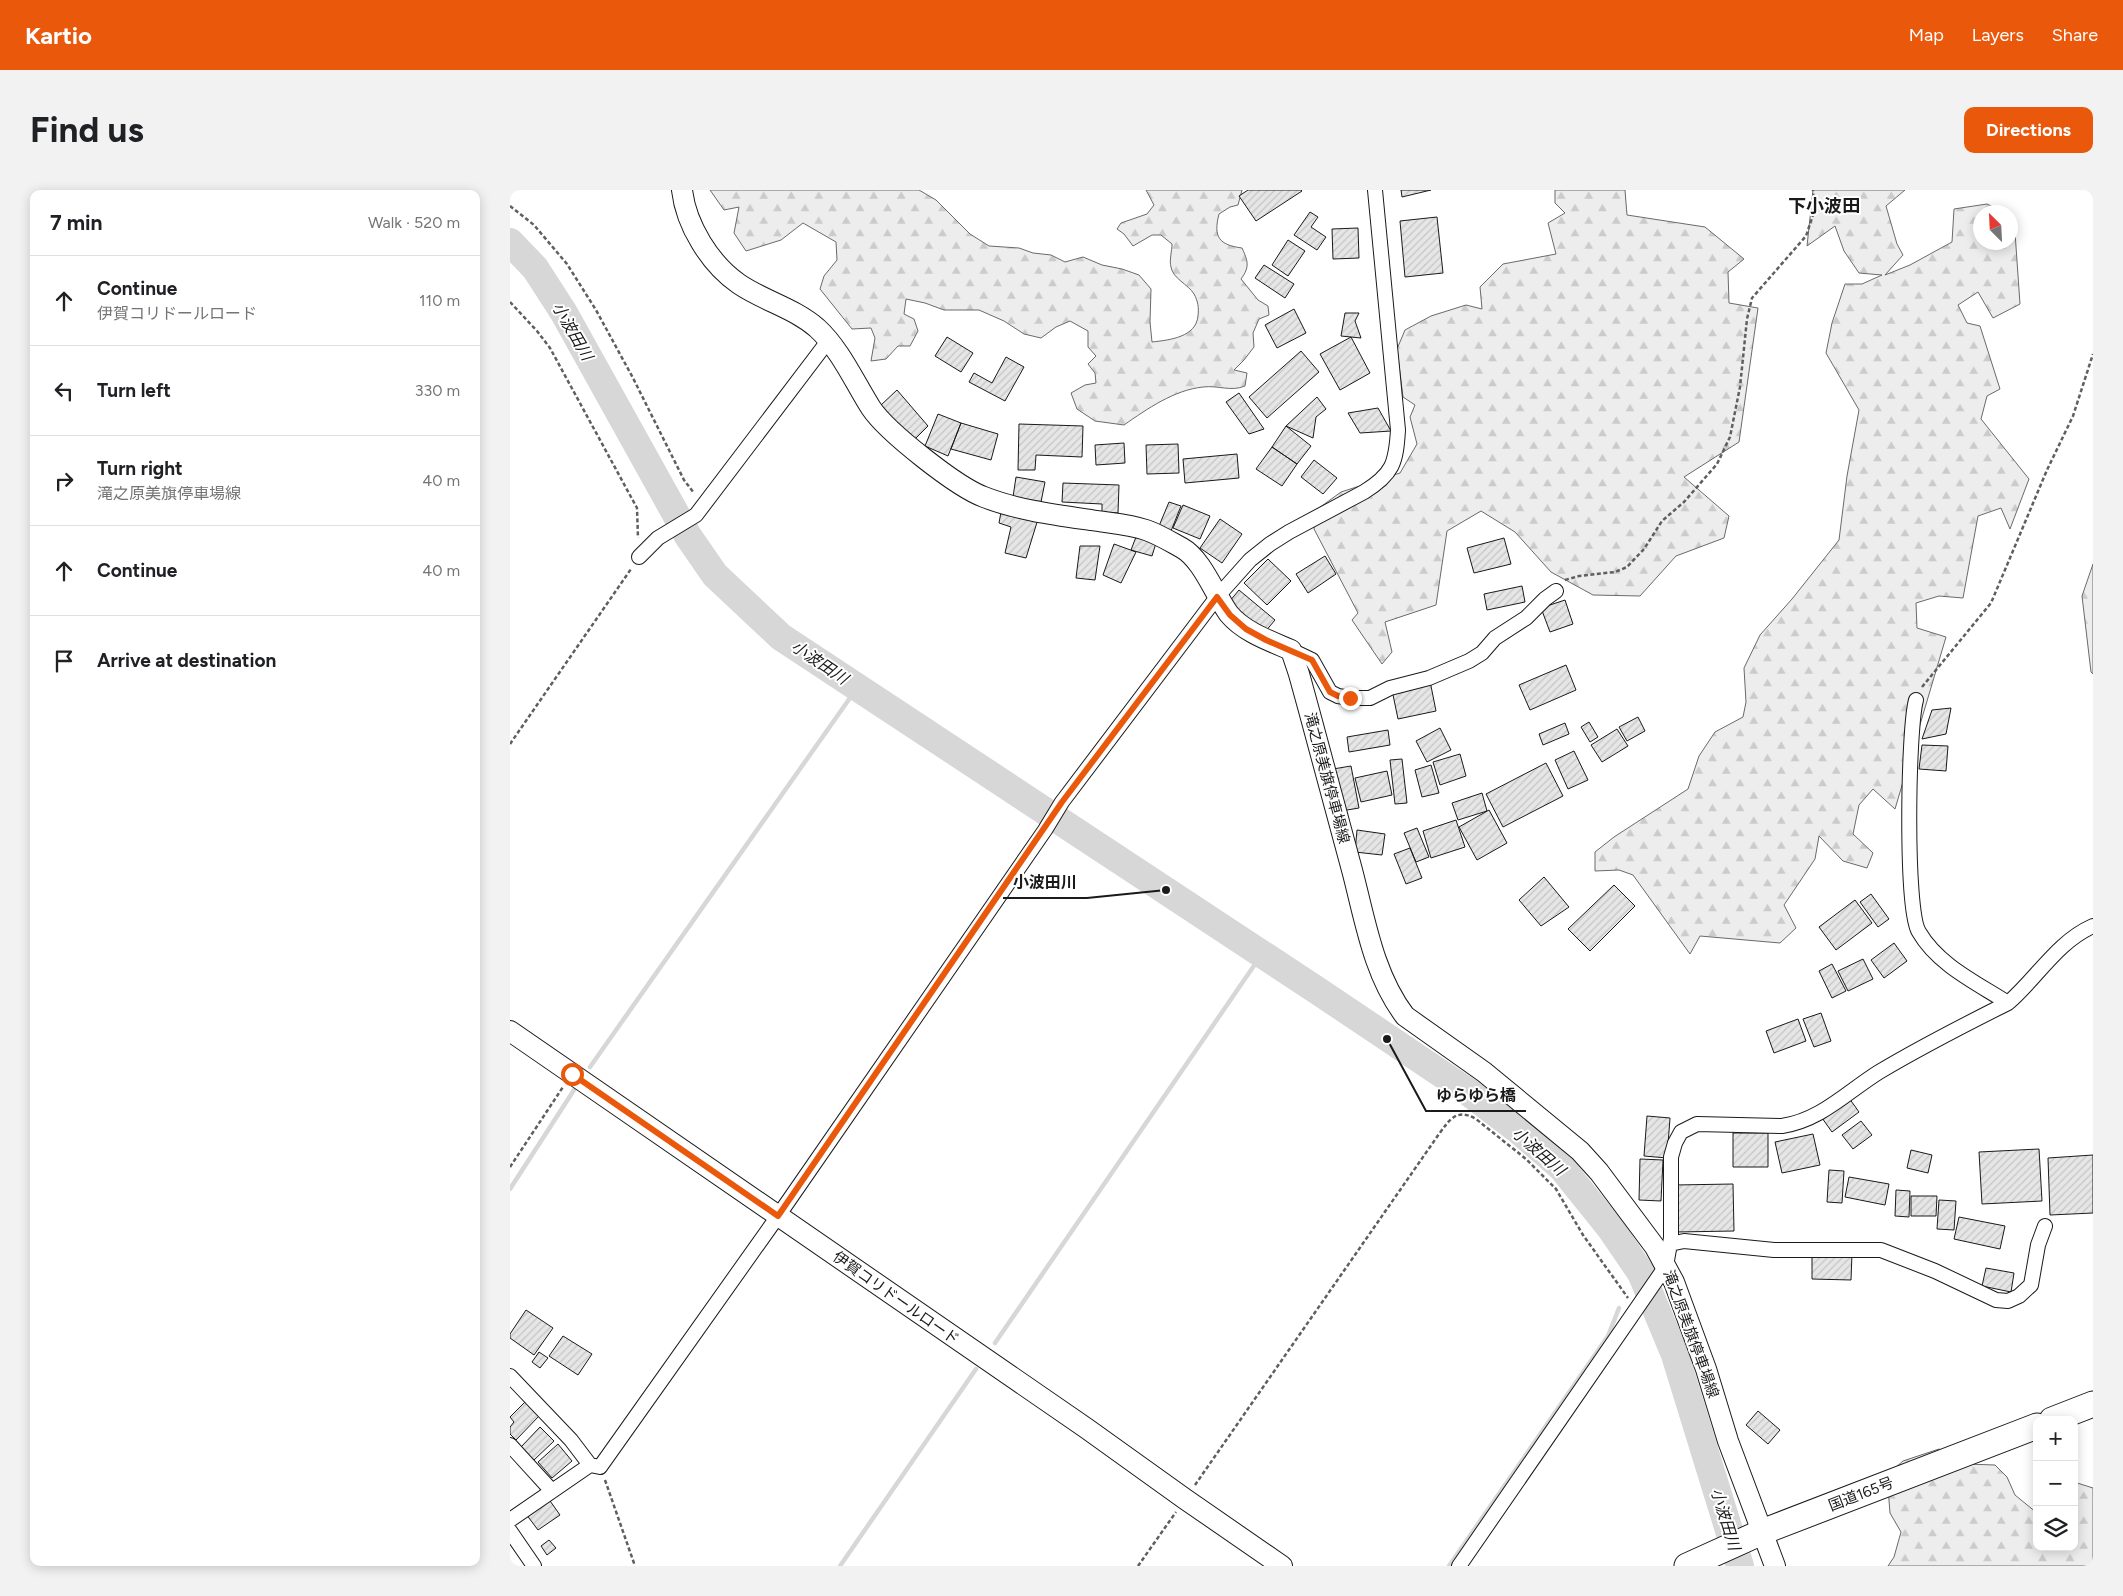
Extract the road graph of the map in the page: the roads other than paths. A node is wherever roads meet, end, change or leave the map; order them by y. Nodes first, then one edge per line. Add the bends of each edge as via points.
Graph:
1 (682, 190) edge
2 (1375, 190) edge
3 (828, 341) junction
4 (639, 557) road end
5 (1556, 591) road end
6 (1217, 597) junction
7 (1291, 650) junction
8 (1916, 700) road end
9 (2093, 926) edge
10 (2008, 1003) junction
11 (510, 1031) edge
12 (778, 1216) junction
13 (2045, 1226) dead end
14 (1670, 1244) junction
15 (1661, 1274) junction
16 (510, 1376) edge
17 (2093, 1404) edge
18 (2062, 1416) edge
19 (2033, 1428) edge
20 (510, 1445) edge
21 (595, 1466) junction
22 (552, 1490) junction
23 (510, 1520) edge
24 (510, 1531) edge
25 (1757, 1535) junction
26 (534, 1566) edge
27 (1282, 1566) edge
28 (1459, 1566) edge
29 (1687, 1566) edge
30 (1775, 1566) edge

1 - 3 main road via 685,207 699,239 722,269 739,284 803,318
2 - 6 street via 1398,430 1397,454 1391,469 1379,483 1270,544 1250,560
3 - 4 street via 700,509 658,538
3 - 6 main road via 872,410 906,444 963,486 983,497 1008,504 1147,530 1185,550 1195,559
5 - 7 street via 1469,661 1370,698 1344,697 1330,692 1312,660
6 - 7 main road via 1246,629
6 - 12 street via 1062,802
7 - 15 main road, 滝之原美旗停車場線 via 1366,927 1379,970 1396,1004 1405,1016 1484,1072 1580,1151 1655,1248
8 - 10 street via 1912,713 1910,795 1914,920 1918,932 1943,961
9 - 10 street via 2064,945
10 - 14 street via 1914,1052 1812,1118 1782,1126 1697,1124 1682,1132 1671,1158
11 - 12 main road, 伊賀コリドールロード
12 - 21 street
12 - 27 main road, 伊賀コリドールロード
13 - 14 street via 2031,1285 2008,1302 1996,1300 1881,1250 1774,1250 1684,1241
14 - 15 street
15 - 25 main road, 滝之原美旗停車場線 via 1674,1282 1706,1369
15 - 28 street
16 - 21 street
17 - 18 highway
19 - 25 highway, 国道165号
20 - 22 street
21 - 22 street
22 - 23 street
24 - 26 street
25 - 29 highway, 国道165号
25 - 30 main road, 滝之原美旗停車場線

